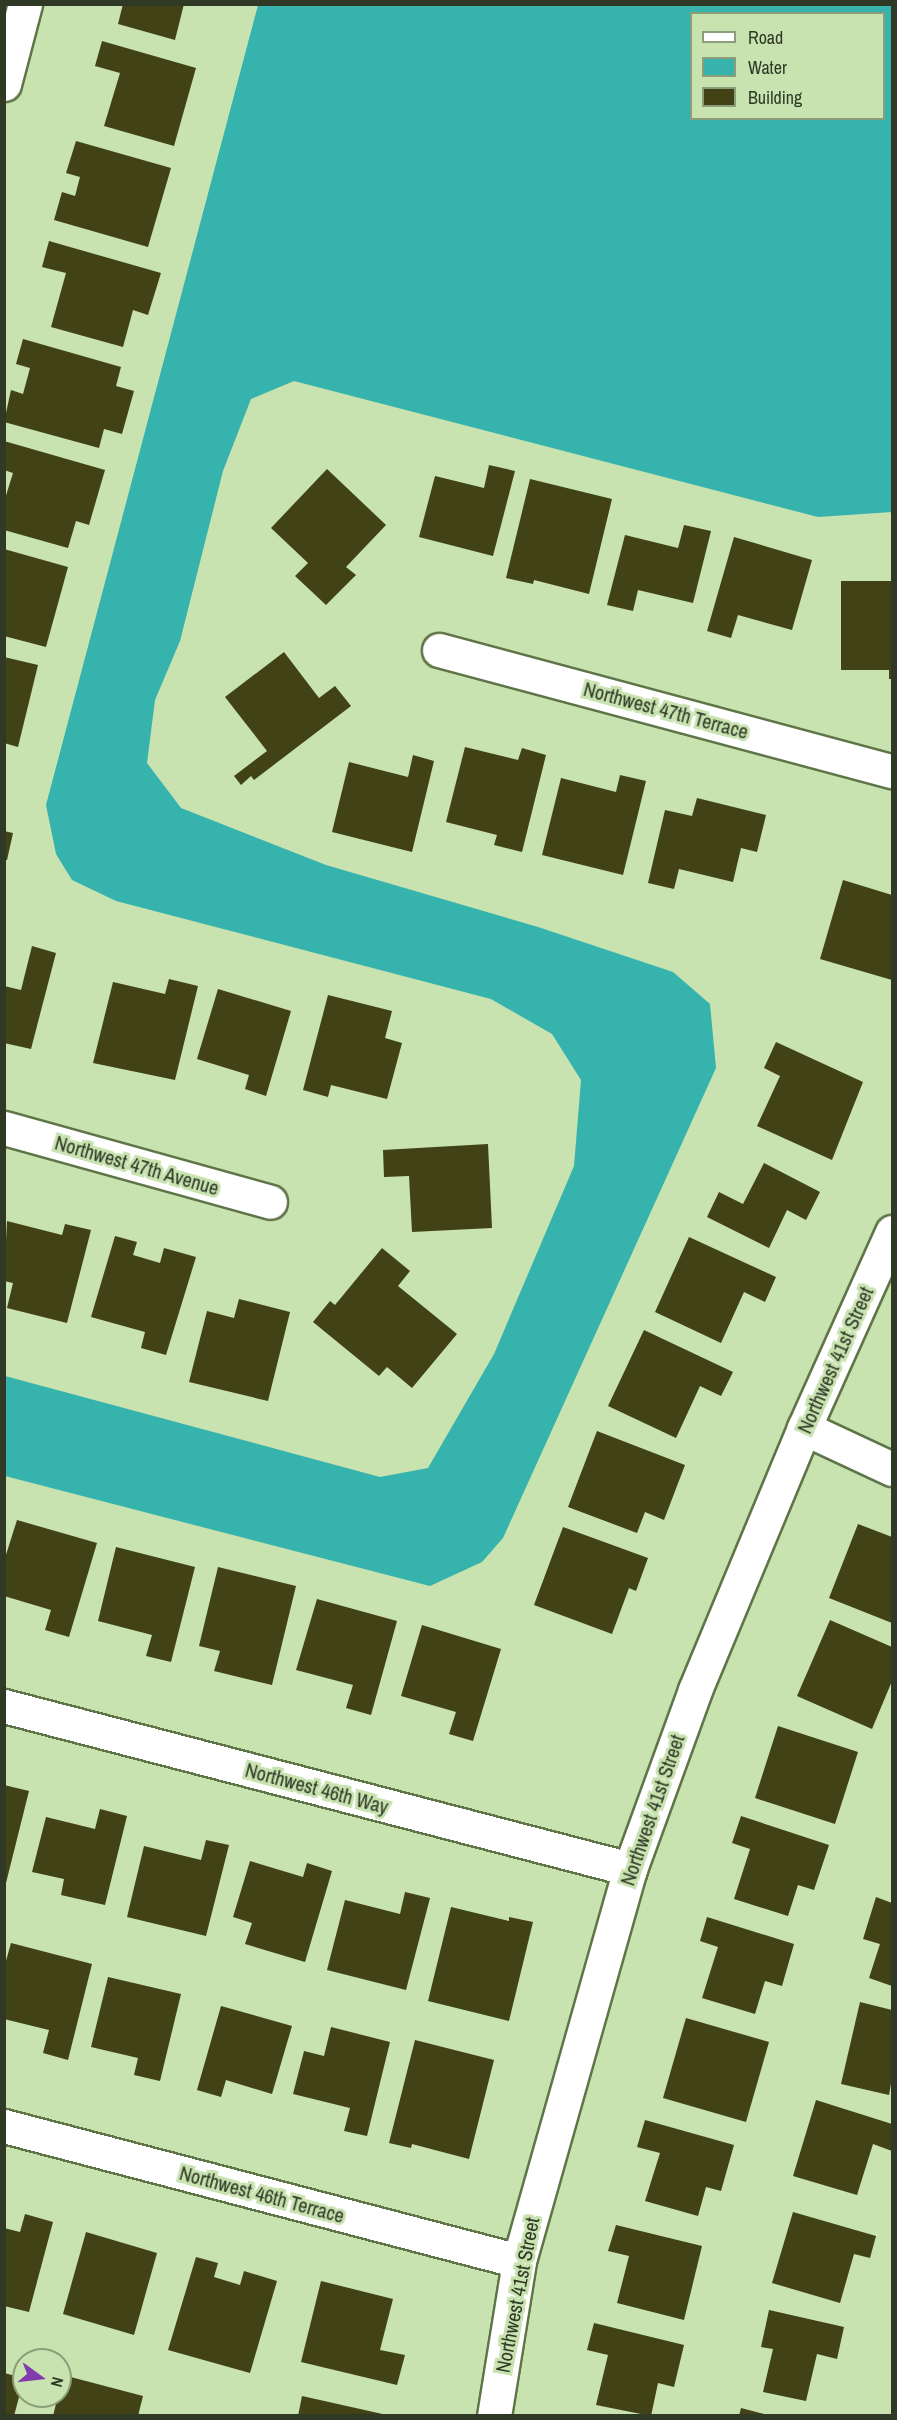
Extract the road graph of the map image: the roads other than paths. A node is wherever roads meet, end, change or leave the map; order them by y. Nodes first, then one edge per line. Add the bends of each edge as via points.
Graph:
1 (26, 4) edge
2 (4, 84) edge
3 (439, 650) dead end
4 (892, 771) edge
5 (4, 1128) edge
6 (270, 1202) dead end
7 (892, 1232) edge
8 (804, 1428) junction
9 (892, 1469) edge
10 (4, 1706) edge
11 (630, 1869) junction
12 (4, 2126) edge
13 (519, 2261) junction
14 (494, 2415) edge

1 - 2 street
3 - 4 street, Northwest 47th Terrace
5 - 6 street, Northwest 47th Avenue
7 - 8 street, Northwest 41st Street
8 - 9 street
8 - 11 street, Northwest 41st Street via 695,1689
10 - 11 street, Northwest 46th Way
11 - 13 street, Northwest 41st Street
12 - 13 street, Northwest 46th Terrace
13 - 14 street, Northwest 41st Street

